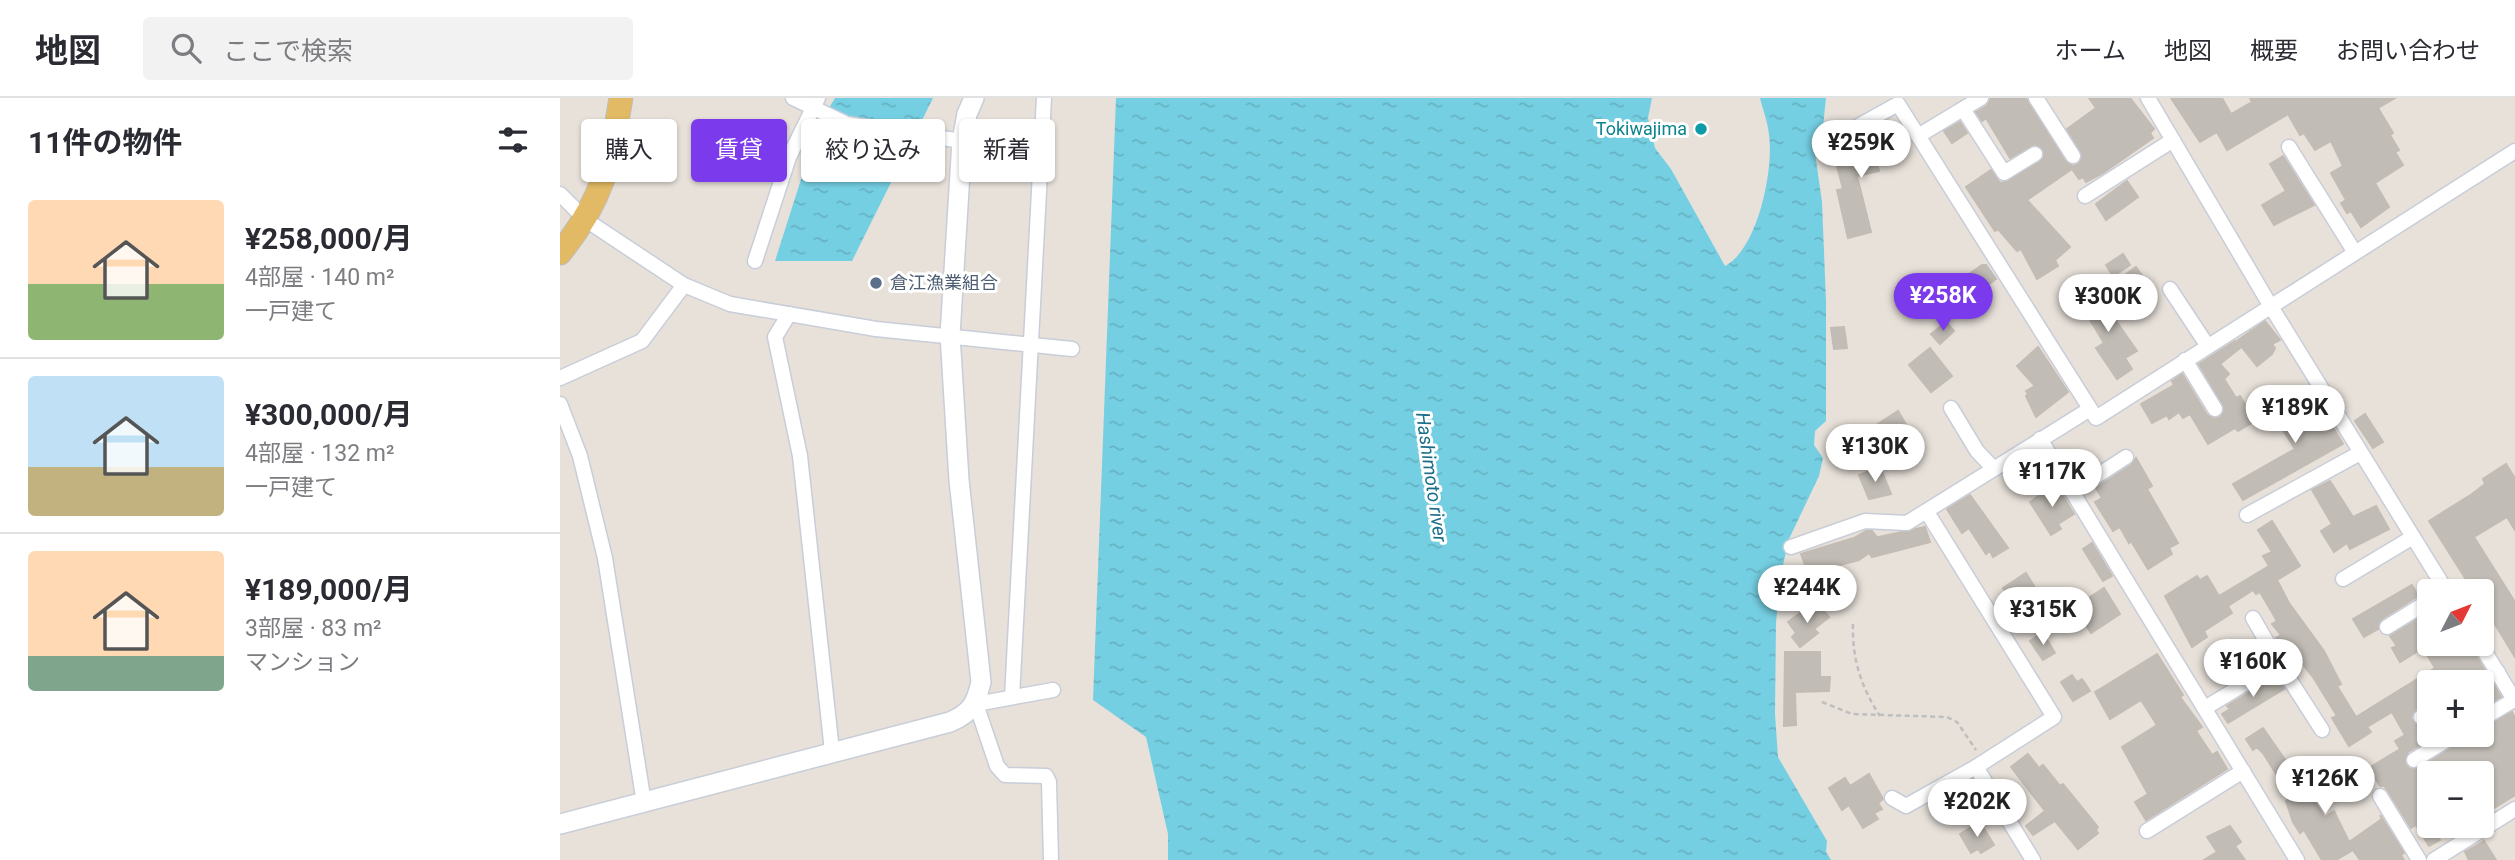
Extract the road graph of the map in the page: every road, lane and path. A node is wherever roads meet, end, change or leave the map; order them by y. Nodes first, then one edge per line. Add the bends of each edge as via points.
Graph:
1 (621, 98) edge
2 (793, 98) edge
3 (974, 98) edge
4 (1044, 98) edge
5 (1981, 98) edge
6 (2036, 98) edge
7 (2151, 99) edge
8 (816, 103) edge
9 (1963, 109) junction
10 (966, 119) edge
11 (1918, 136) junction
12 (1833, 140) dead end
13 (2173, 140) junction
14 (959, 141) edge
15 (2289, 147) dead end
16 (2515, 151) edge
17 (2035, 154) dead end
18 (2073, 156) dead end
19 (959, 182) edge
20 (560, 194) edge
21 (2085, 196) dead end
22 (586, 220) junction
23 (2354, 251) junction
24 (560, 253) edge
25 (755, 261) dead end
26 (684, 285) junction
27 (2170, 289) dead end
28 (2270, 305) junction
29 (789, 314) junction
30 (950, 335) junction
31 (1031, 344) junction
32 (2207, 345) junction
33 (1072, 349) dead end
34 (2185, 360) junction
35 (560, 378) edge
36 (560, 404) edge
37 (1951, 408) dead end
38 (2216, 409) dead end
39 (2090, 410) junction
40 (2040, 439) junction
41 (2360, 453) junction
42 (2126, 457) dead end
43 (1994, 469) junction
44 (2072, 492) junction
45 (1927, 512) junction
46 (2246, 515) dead end
47 (2413, 537) junction
48 (1791, 547) dead end
49 (2343, 579) dead end
50 (2439, 579) edge
51 (2417, 608) edge
52 (2253, 618) dead end
53 (1853, 624) dead end
54 (2387, 627) dead end
55 (2488, 656) edge
56 (2279, 663) junction
57 (2498, 672) junction
58 (2494, 674) edge
59 (1053, 691) dead end
60 (1012, 697) junction
61 (2515, 700) edge
62 (1822, 702) dead end
63 (976, 704) junction
64 (2205, 708) junction
65 (2494, 712) edge
66 (1880, 716) junction
67 (2322, 730) dead end
68 (2435, 747) edge
69 (832, 751) junction
70 (2414, 760) dead end
71 (1980, 765) junction
72 (2243, 771) junction
73 (2380, 796) dead end
74 (1892, 798) dead end
75 (644, 803) junction
76 (2515, 809) edge
77 (560, 824) edge
78 (2147, 831) dead end
79 (2293, 859) edge
80 (1052, 860) edge
81 (2033, 860) edge
82 (2418, 860) edge
83 (2434, 860) edge

1 - 22 main road via 607,173
2 - 8 street
3 - 10 street
4 - 31 street
5 - 9 street
6 - 18 street
7 - 13 street
8 - 14 street via 847,124
8 - 25 street via 789,157
9 - 11 street
9 - 17 street via 2004,173
11 - 12 street via 1898,104
11 - 39 street
13 - 21 street
13 - 28 street
15 - 23 street
16 - 23 street
19 - 30 street
20 - 22 street
22 - 24 main road
22 - 26 street
23 - 28 street
26 - 29 street via 730,304
26 - 35 street via 642,341
27 - 32 street
28 - 32 street
28 - 41 street
29 - 30 street via 876,329
29 - 69 street via 775,337 800,456
30 - 31 street
30 - 63 street via 959,480 981,682
31 - 33 street
31 - 60 street
32 - 34 street
34 - 38 street
34 - 39 street via 2096,418
36 - 75 street via 580,456 604,558
37 - 43 street
39 - 40 street
40 - 43 street
40 - 44 street
41 - 46 street
41 - 47 street
42 - 44 street
43 - 45 street
44 - 64 street
45 - 48 street via 1907,523 1865,521
45 - 71 street via 2054,717
47 - 49 street
47 - 50 street
51 - 54 street
52 - 56 street
53 - 66 path via 1854,663
55 - 57 street
56 - 64 street
56 - 67 street
57 - 58 street
57 - 61 street
59 - 60 street
60 - 63 street
61 - 65 street
62 - 66 path via 1852,714
63 - 69 street via 965,716 950,722
63 - 80 street via 1005,775 1046,776 1049,782
64 - 72 street
66 - 71 path via 1957,722
68 - 70 street
69 - 75 street
71 - 74 street via 1906,806
71 - 81 street
72 - 78 street
72 - 79 street
73 - 82 street
75 - 77 street
76 - 83 street

